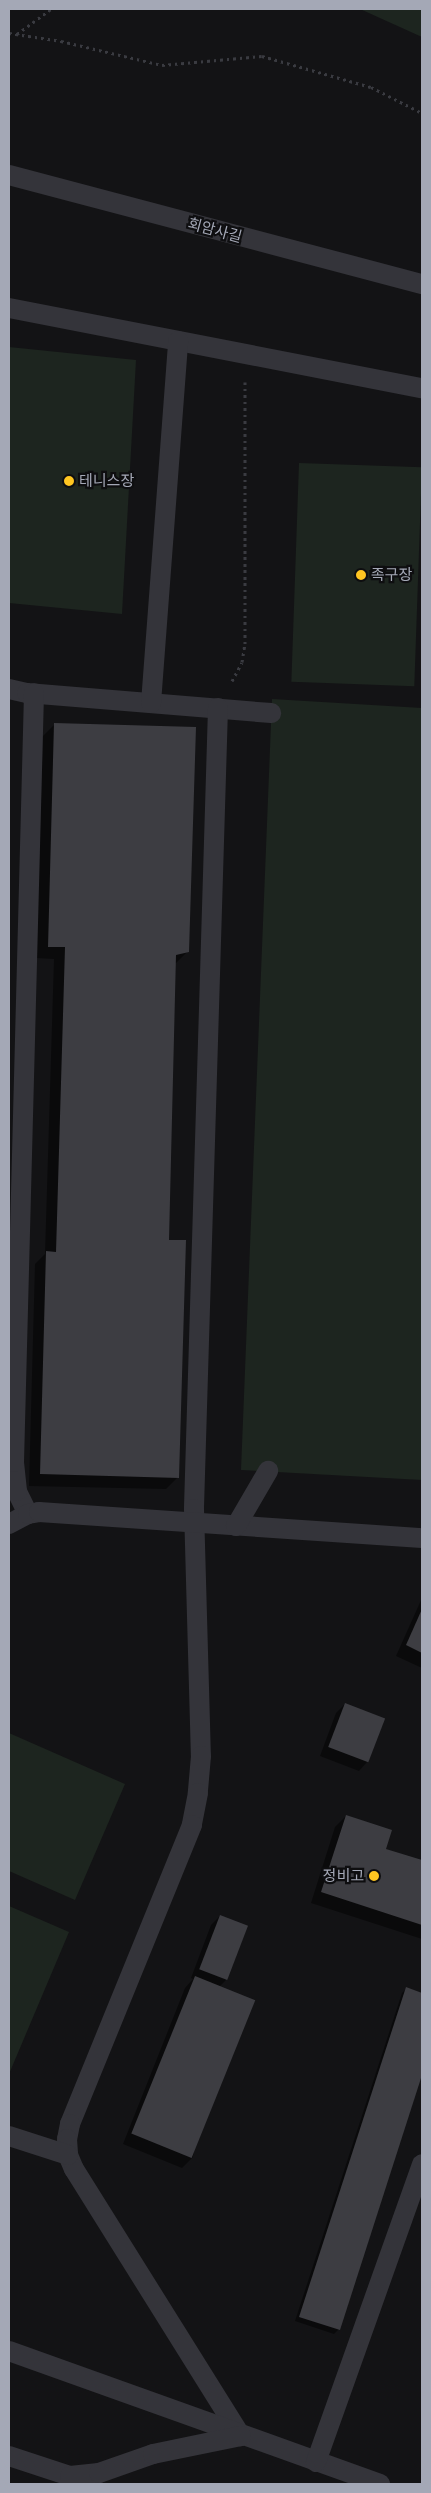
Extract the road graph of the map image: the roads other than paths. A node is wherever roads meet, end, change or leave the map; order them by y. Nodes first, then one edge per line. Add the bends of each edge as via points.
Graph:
1 (9, 175) edge
2 (422, 284) edge
3 (9, 308) edge
4 (178, 341) junction
5 (422, 388) edge
6 (9, 689) edge
7 (34, 693) junction
8 (151, 703) junction
9 (218, 708) junction
10 (271, 713) dead end
11 (268, 1472) dead end
12 (28, 1514) junction
13 (194, 1523) junction
14 (9, 1524) edge
15 (236, 1526) junction
16 (422, 1538) edge
17 (9, 2136) edge
18 (68, 2155) junction
19 (422, 2164) edge
20 (9, 2352) edge
21 (241, 2436) junction
22 (9, 2456) edge
23 (316, 2462) junction
24 (380, 2484) edge

1 - 2 lane, 회암사길
3 - 4 lane
4 - 5 lane
4 - 8 lane
6 - 7 lane
7 - 8 lane
7 - 12 lane via 14,1462 17,1491
8 - 9 lane
9 - 10 lane
9 - 13 lane
11 - 15 lane
12 - 13 lane
12 - 14 lane
13 - 15 lane
13 - 18 lane via 201,1756 192,1825 70,2124
15 - 16 lane
17 - 18 lane
18 - 21 lane
19 - 23 lane
20 - 21 lane
21 - 22 lane via 153,2454 98,2473 70,2476
21 - 23 lane
23 - 24 lane

